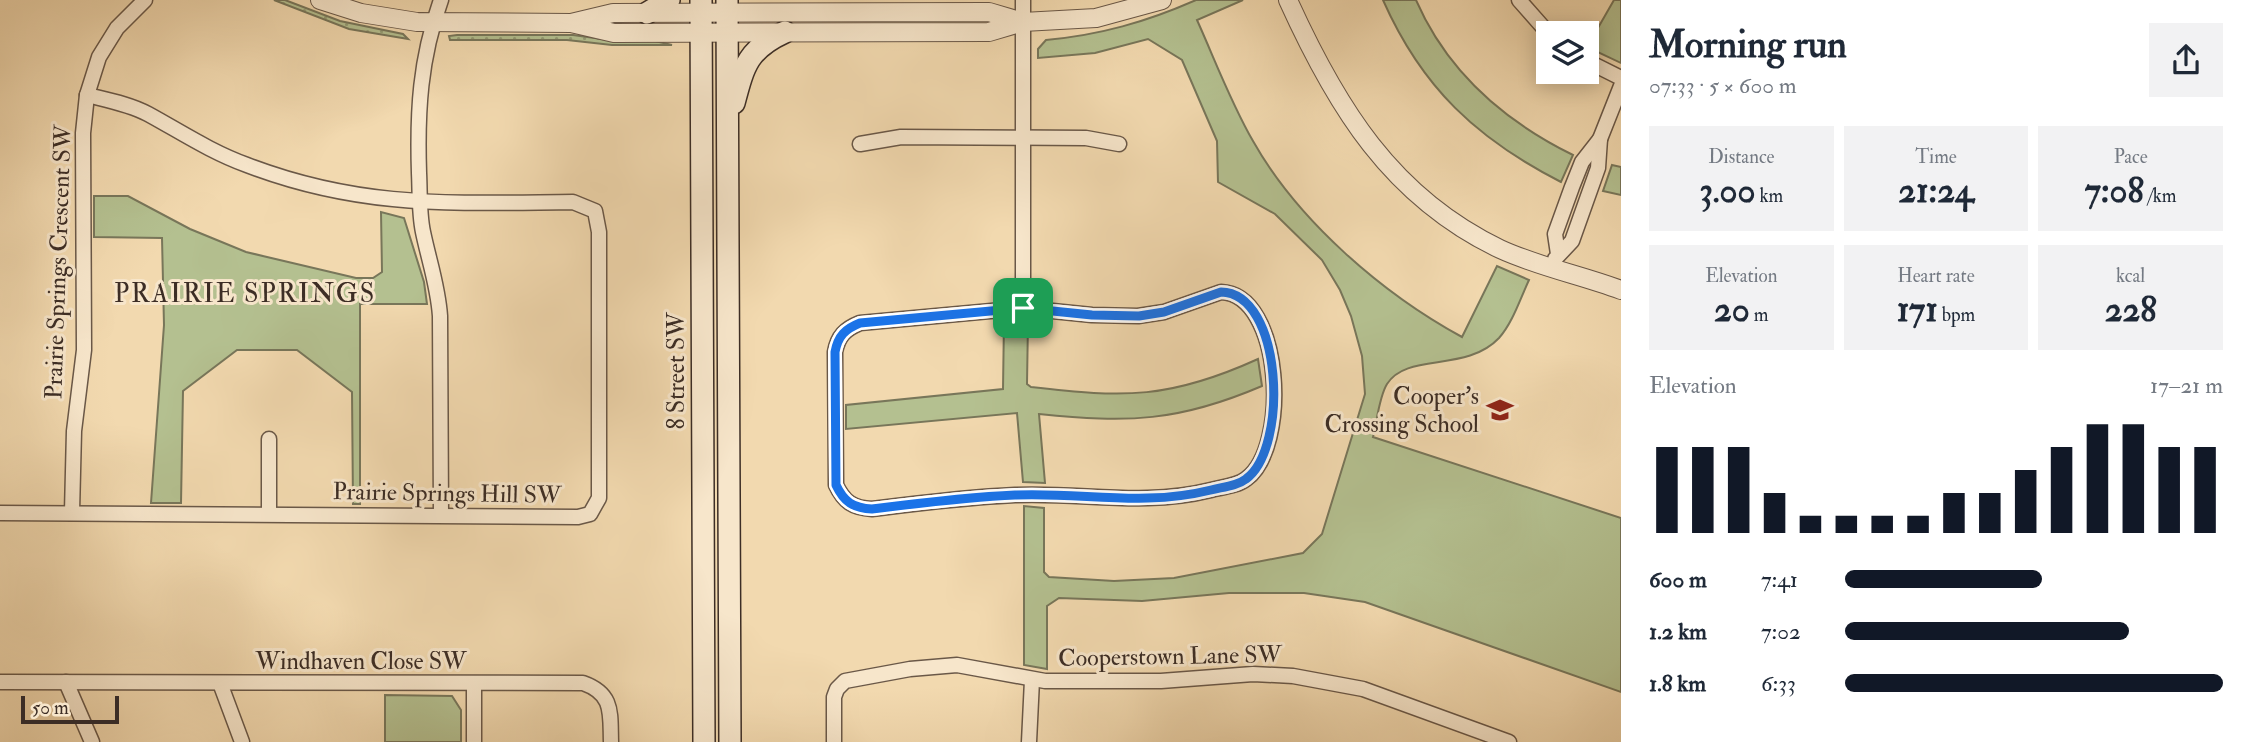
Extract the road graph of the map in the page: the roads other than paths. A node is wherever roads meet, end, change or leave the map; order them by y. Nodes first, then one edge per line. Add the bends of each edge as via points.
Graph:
1 (145, 0) edge
2 (320, 0) edge
3 (441, 0) edge
4 (669, 0) edge
5 (1023, 0) edge
6 (1162, 0) edge
7 (1288, 0) edge
8 (1519, 0) edge
9 (647, 13) junction
10 (701, 15) edge
11 (727, 15) edge
12 (1538, 21) edge
13 (1023, 22) junction
14 (433, 23) junction
15 (572, 23) junction
16 (785, 32) junction
17 (1599, 67) edge
18 (1621, 78) edge
19 (1621, 86) edge
20 (87, 95) junction
21 (727, 128) junction
22 (1023, 137) junction
23 (860, 144) dead end
24 (1119, 144) dead end
25 (420, 204) junction
26 (1555, 261) junction
27 (1621, 290) edge
28 (1023, 308) junction
29 (269, 439) dead end
30 (72, 512) junction
31 (0, 513) edge
32 (269, 514) junction
33 (441, 515) junction
34 (1032, 680) junction
35 (0, 682) edge
36 (66, 682) junction
37 (220, 683) junction
38 (474, 684) junction
39 (92, 742) edge
40 (242, 742) edge
41 (474, 742) edge
42 (611, 742) edge
43 (704, 742) edge
44 (730, 742) edge
45 (834, 742) edge
46 (1029, 742) edge
47 (1509, 742) edge

1 - 20 street, Prairie Springs Crescent SW via 105,47
2 - 14 street via 392,19
3 - 14 street
4 - 9 main road
5 - 13 street
6 - 13 street via 1096,18
7 - 26 street via 1346,114 1408,186 1501,250
8 - 12 street
9 - 10 street
9 - 15 street via 600,15
10 - 11 street
10 - 15 street via 614,33
10 - 43 main road, 8 Street SW
11 - 13 street via 989,12
11 - 16 street
11 - 21 main road
13 - 16 street via 989,32
13 - 22 street
14 - 15 street
14 - 25 street via 419,93
16 - 21 main road via 754,51 745,65
17 - 18 street
19 - 26 street via 1600,139 1582,162 1572,187 1555,234
20 - 25 street via 146,113 220,154 288,180 347,195
20 - 30 street, Prairie Springs Crescent SW via 83,133 84,350 74,431
21 - 44 main road
22 - 23 street via 901,136
22 - 24 street via 1086,138
22 - 28 street
25 - 33 street via 438,290
25 - 33 street, Prairie Springs Hill SW via 573,202 595,211 599,232 597,506 579,517
26 - 27 street
28 - 28 street via 1118,317 1164,312 1221,292 1243,299 1265,336 1275,377 1271,424 1252,474 1239,483 1154,500 1015,495 872,509 850,505 836,485 835,352 843,333 860,323
29 - 32 street
30 - 31 street
30 - 32 street, Prairie Springs Hill SW
32 - 33 street, Prairie Springs Hill SW
34 - 45 street, Cooperstown Lane SW via 957,665 845,681 837,689
34 - 46 street
34 - 47 street, Cooperstown Lane SW via 1133,682 1216,675 1293,676 1363,689
35 - 36 street, Windhaven Close SW
36 - 37 street, Windhaven Close SW
36 - 39 street
37 - 38 street, Windhaven Close SW
37 - 40 street
38 - 41 street
38 - 42 street, Windhaven Close SW via 583,683 599,689 609,705

